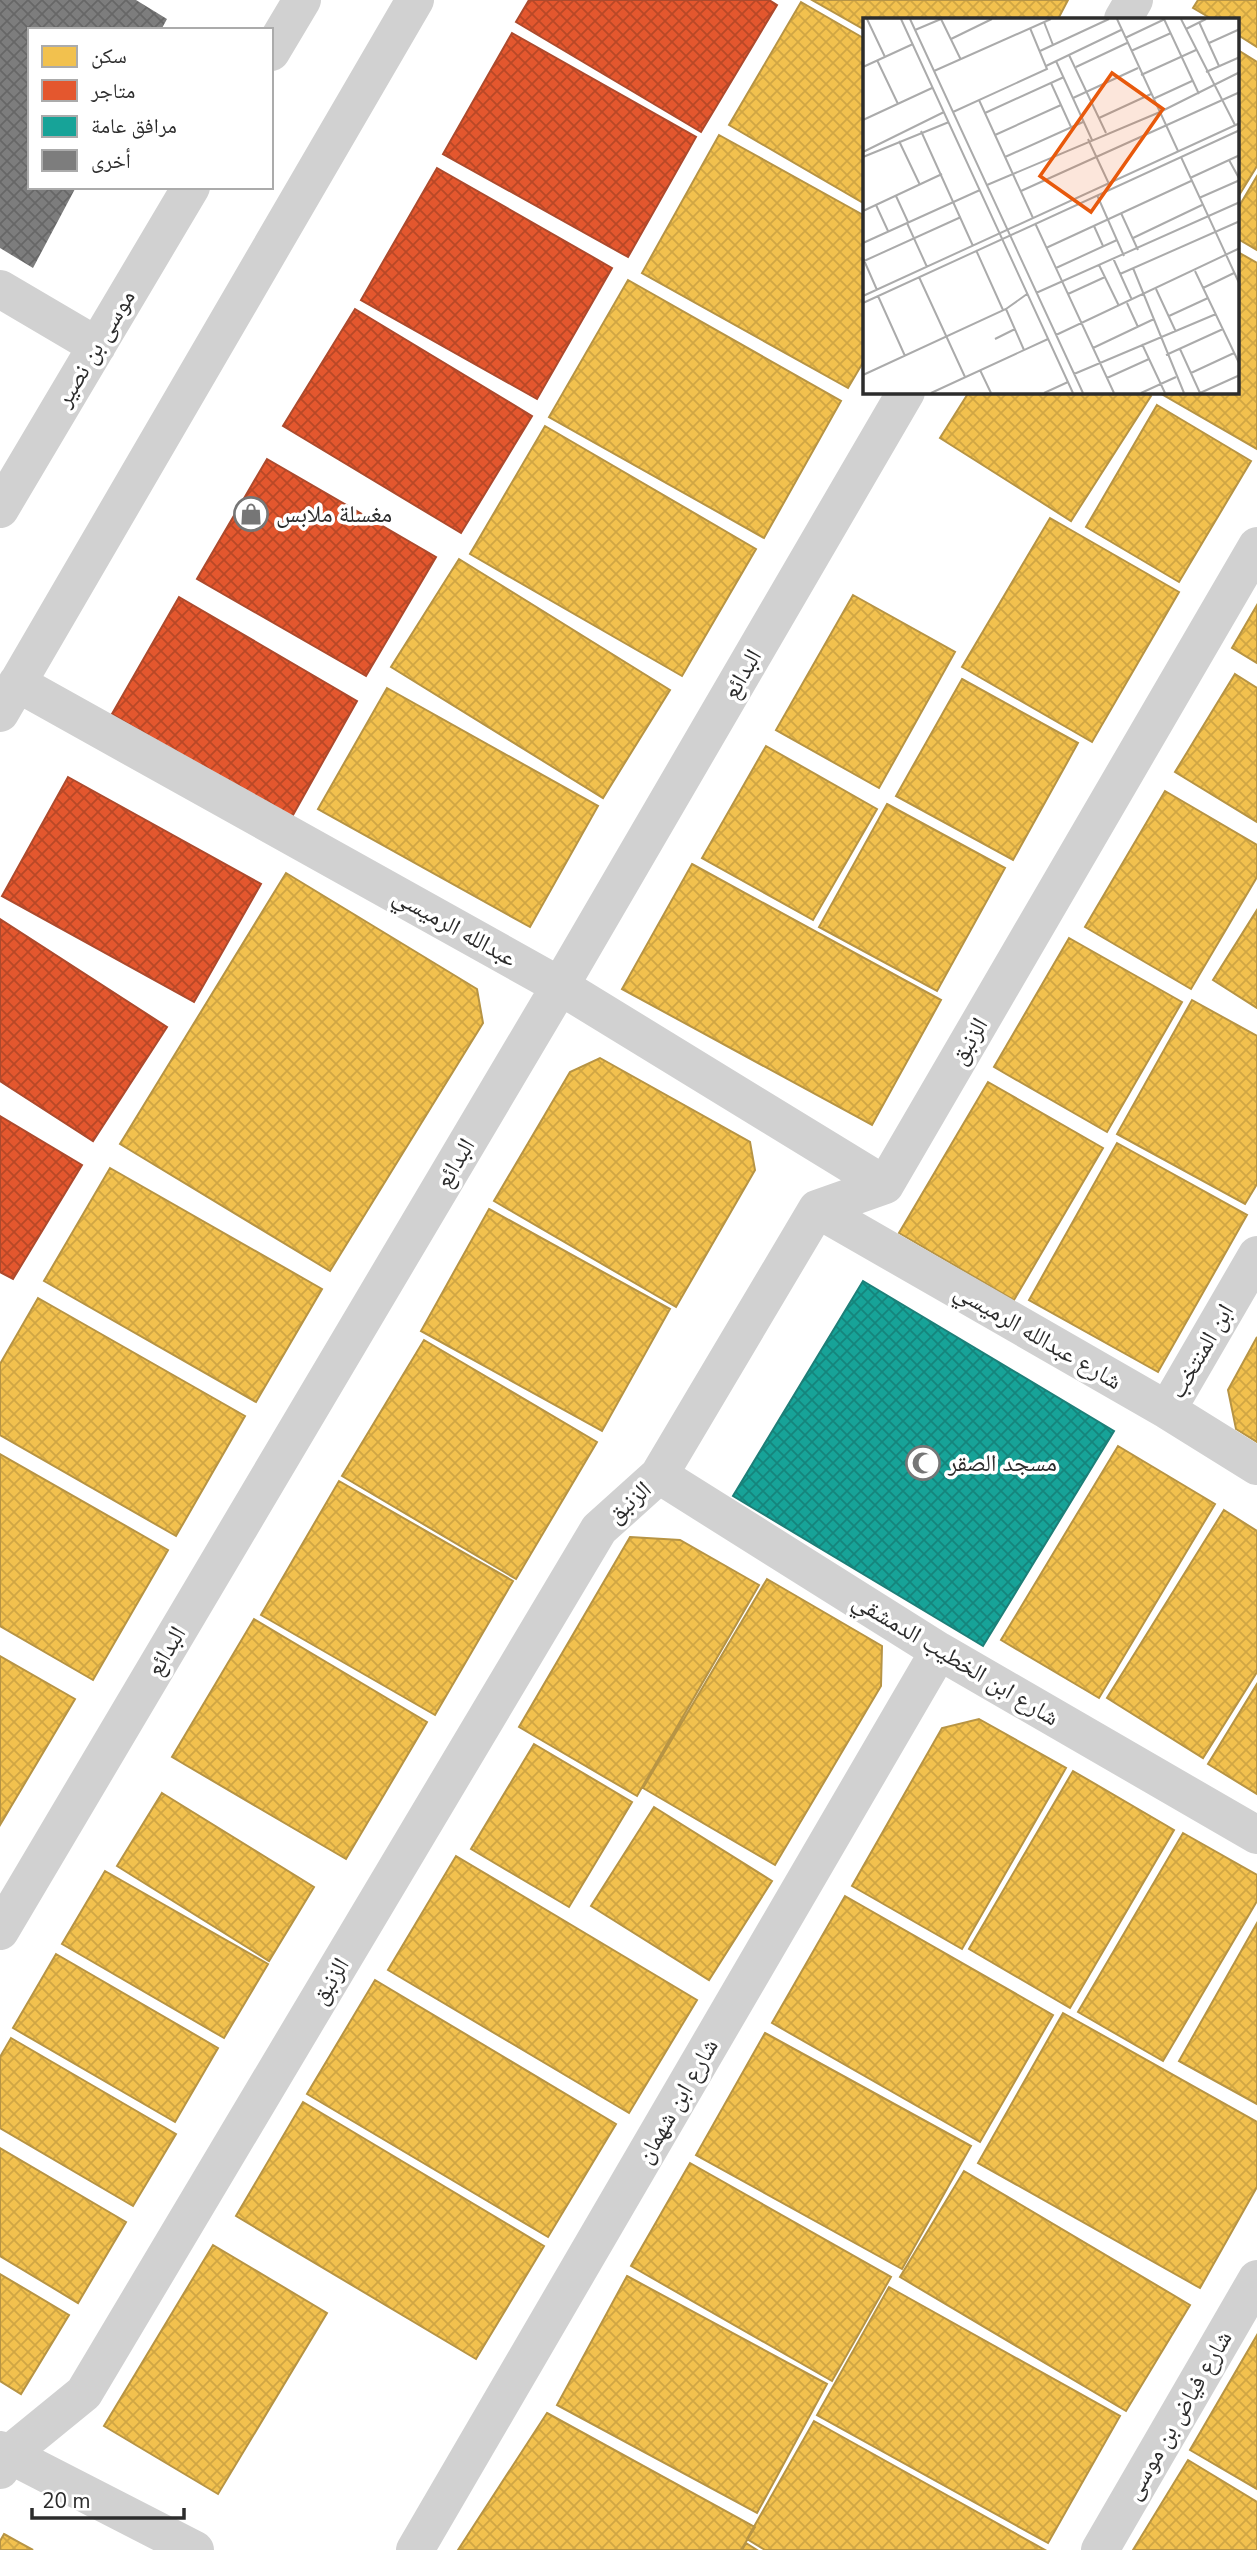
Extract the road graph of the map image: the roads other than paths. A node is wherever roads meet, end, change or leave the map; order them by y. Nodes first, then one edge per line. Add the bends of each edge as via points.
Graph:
1 (302, 0) edge
2 (415, 0) edge
3 (1134, 0) edge
4 (1123, 18) edge
5 (273, 49) edge
6 (190, 189) edge
7 (0, 289) edge
8 (97, 346) junction
9 (905, 394) edge
10 (0, 509) edge
11 (1257, 546) edge
12 (9, 698) edge
13 (560, 986) junction
14 (886, 1185) junction
15 (817, 1209) junction
16 (1257, 1255) edge
17 (1167, 1410) junction
18 (1257, 1466) edge
19 (659, 1475) junction
20 (939, 1651) junction
21 (1257, 1835) edge
22 (0, 1931) edge
23 (1257, 2279) edge
24 (3, 2458) edge
25 (195, 2550) edge
26 (415, 2550) edge
27 (1100, 2550) edge

1 - 5 street
2 - 12 street
3 - 4 street
6 - 8 street, موسى بن نصير
7 - 8 street
8 - 10 street, موسى بن نصير
9 - 13 street, البدائع
11 - 14 street, الزنبق
12 - 13 street, عبدالله الرميسي
13 - 14 street, عبدالله الرميسي
13 - 22 street, البدائع
14 - 15 street
15 - 17 street, شارع عبدالله الرميسي
15 - 19 street, الزنبق
16 - 17 street, ابن المنتخب
17 - 18 street, شارع عبدالله الرميسي
19 - 20 street, شارع ابن الخطيب الدمشقي
19 - 24 street, الزنبق via 599,1529 84,2393
20 - 21 street, شارع ابن الخطيب الدمشقي
20 - 26 street, شارع ابن شهمان
23 - 27 street, شارع فياض بن موسى
24 - 25 street

